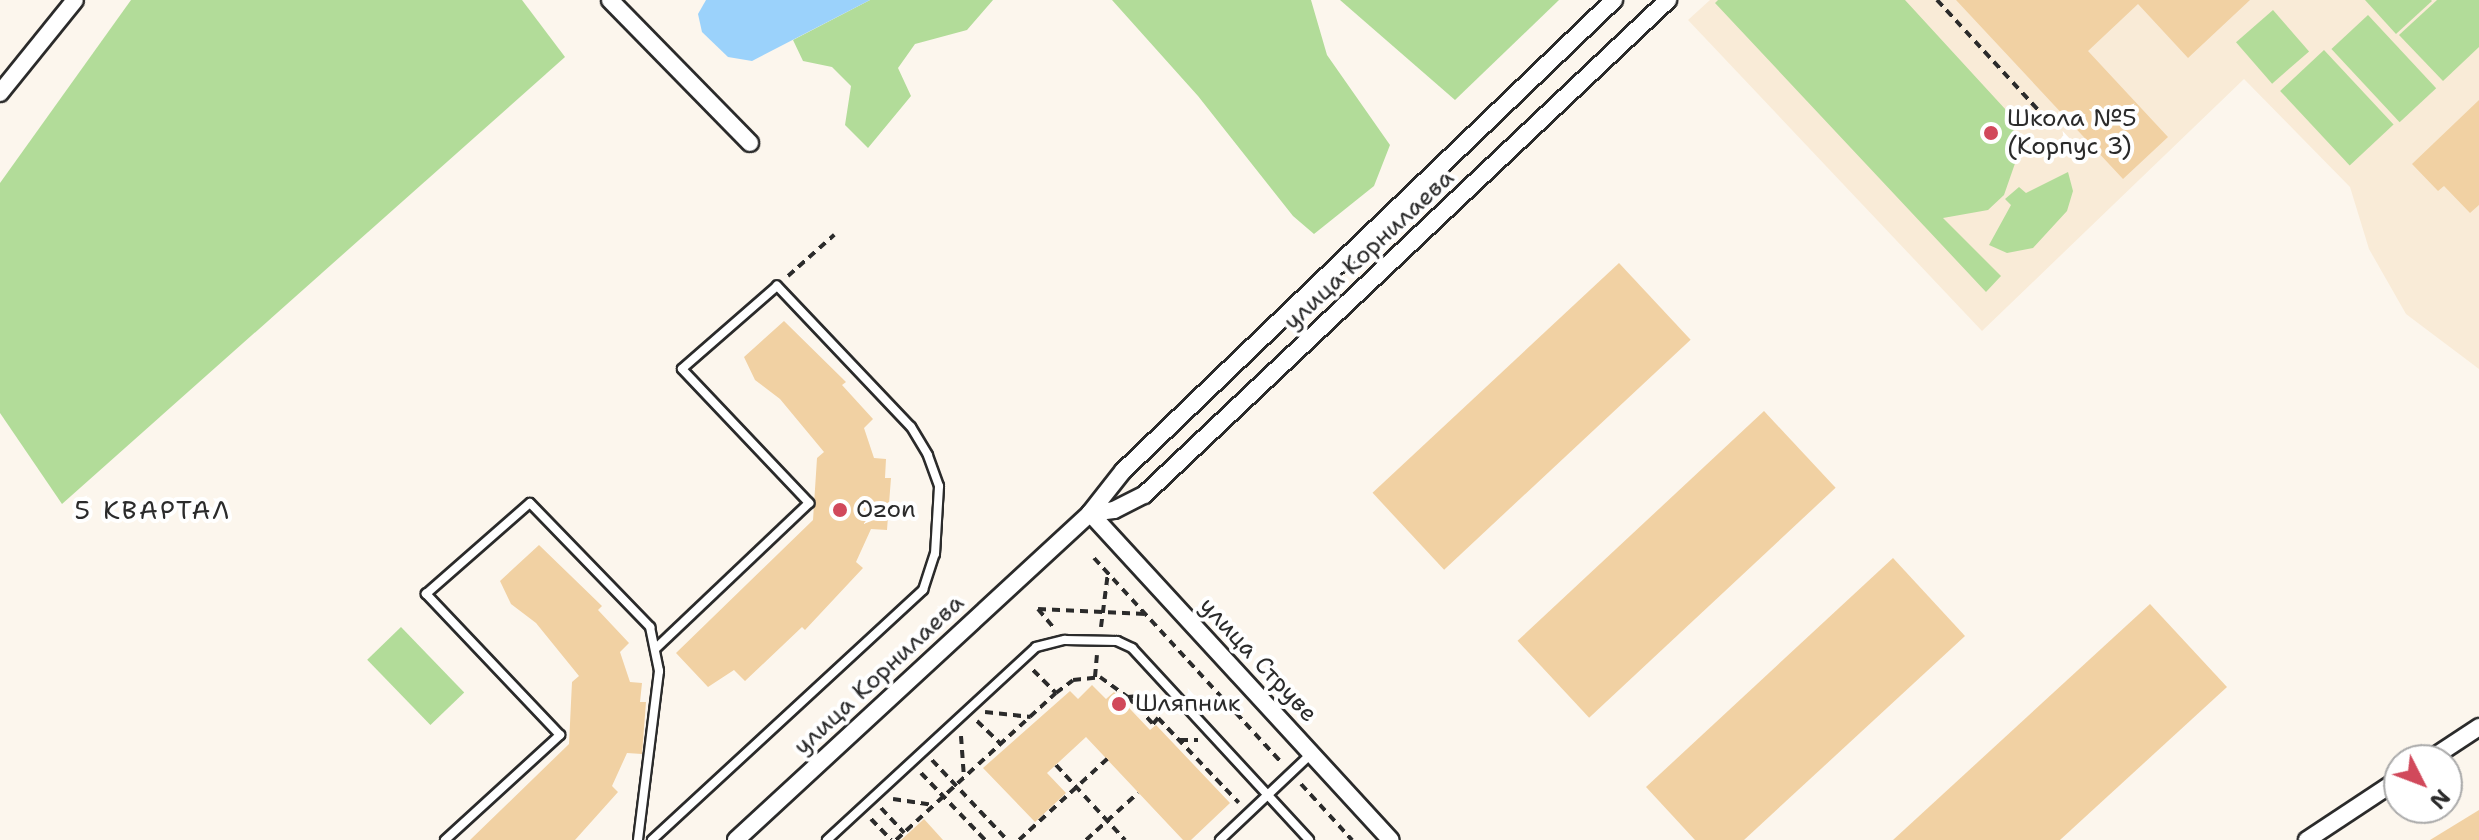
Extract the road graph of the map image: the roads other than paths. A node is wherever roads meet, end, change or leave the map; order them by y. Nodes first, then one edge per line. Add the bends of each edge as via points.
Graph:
1 (75, 0) edge
2 (610, 0) edge
3 (1614, 0) edge
4 (1668, 0) edge
5 (0, 93) edge
6 (750, 143) dead end
7 (1090, 513) junction
8 (656, 648) junction
9 (2479, 727) edge
10 (2453, 744) edge
11 (1312, 753) junction
12 (2383, 790) edge
13 (1267, 795) junction
14 (445, 840) edge
15 (638, 840) edge
16 (652, 840) edge
17 (736, 840) edge
18 (827, 840) edge
19 (1220, 840) edge
20 (1309, 840) edge
21 (1391, 840) edge
22 (2307, 840) edge

1 - 5 street
2 - 6 street
3 - 7 street, улица Корнилаева via 1123,471
4 - 7 street, улица Корнилаева via 1144,495 1114,510
7 - 11 street, улица Струве
7 - 17 street, улица Корнилаева
8 - 14 lane via 650,627 530,503 426,594 560,735
8 - 15 lane via 657,700
8 - 16 lane via 809,503 682,369 777,286 911,427 928,455 939,486 935,554 923,590
9 - 10 street
11 - 13 lane
11 - 21 street, улица Струве
12 - 22 street
13 - 18 lane via 1125,643 1065,640 1036,647
13 - 19 lane
13 - 20 lane

